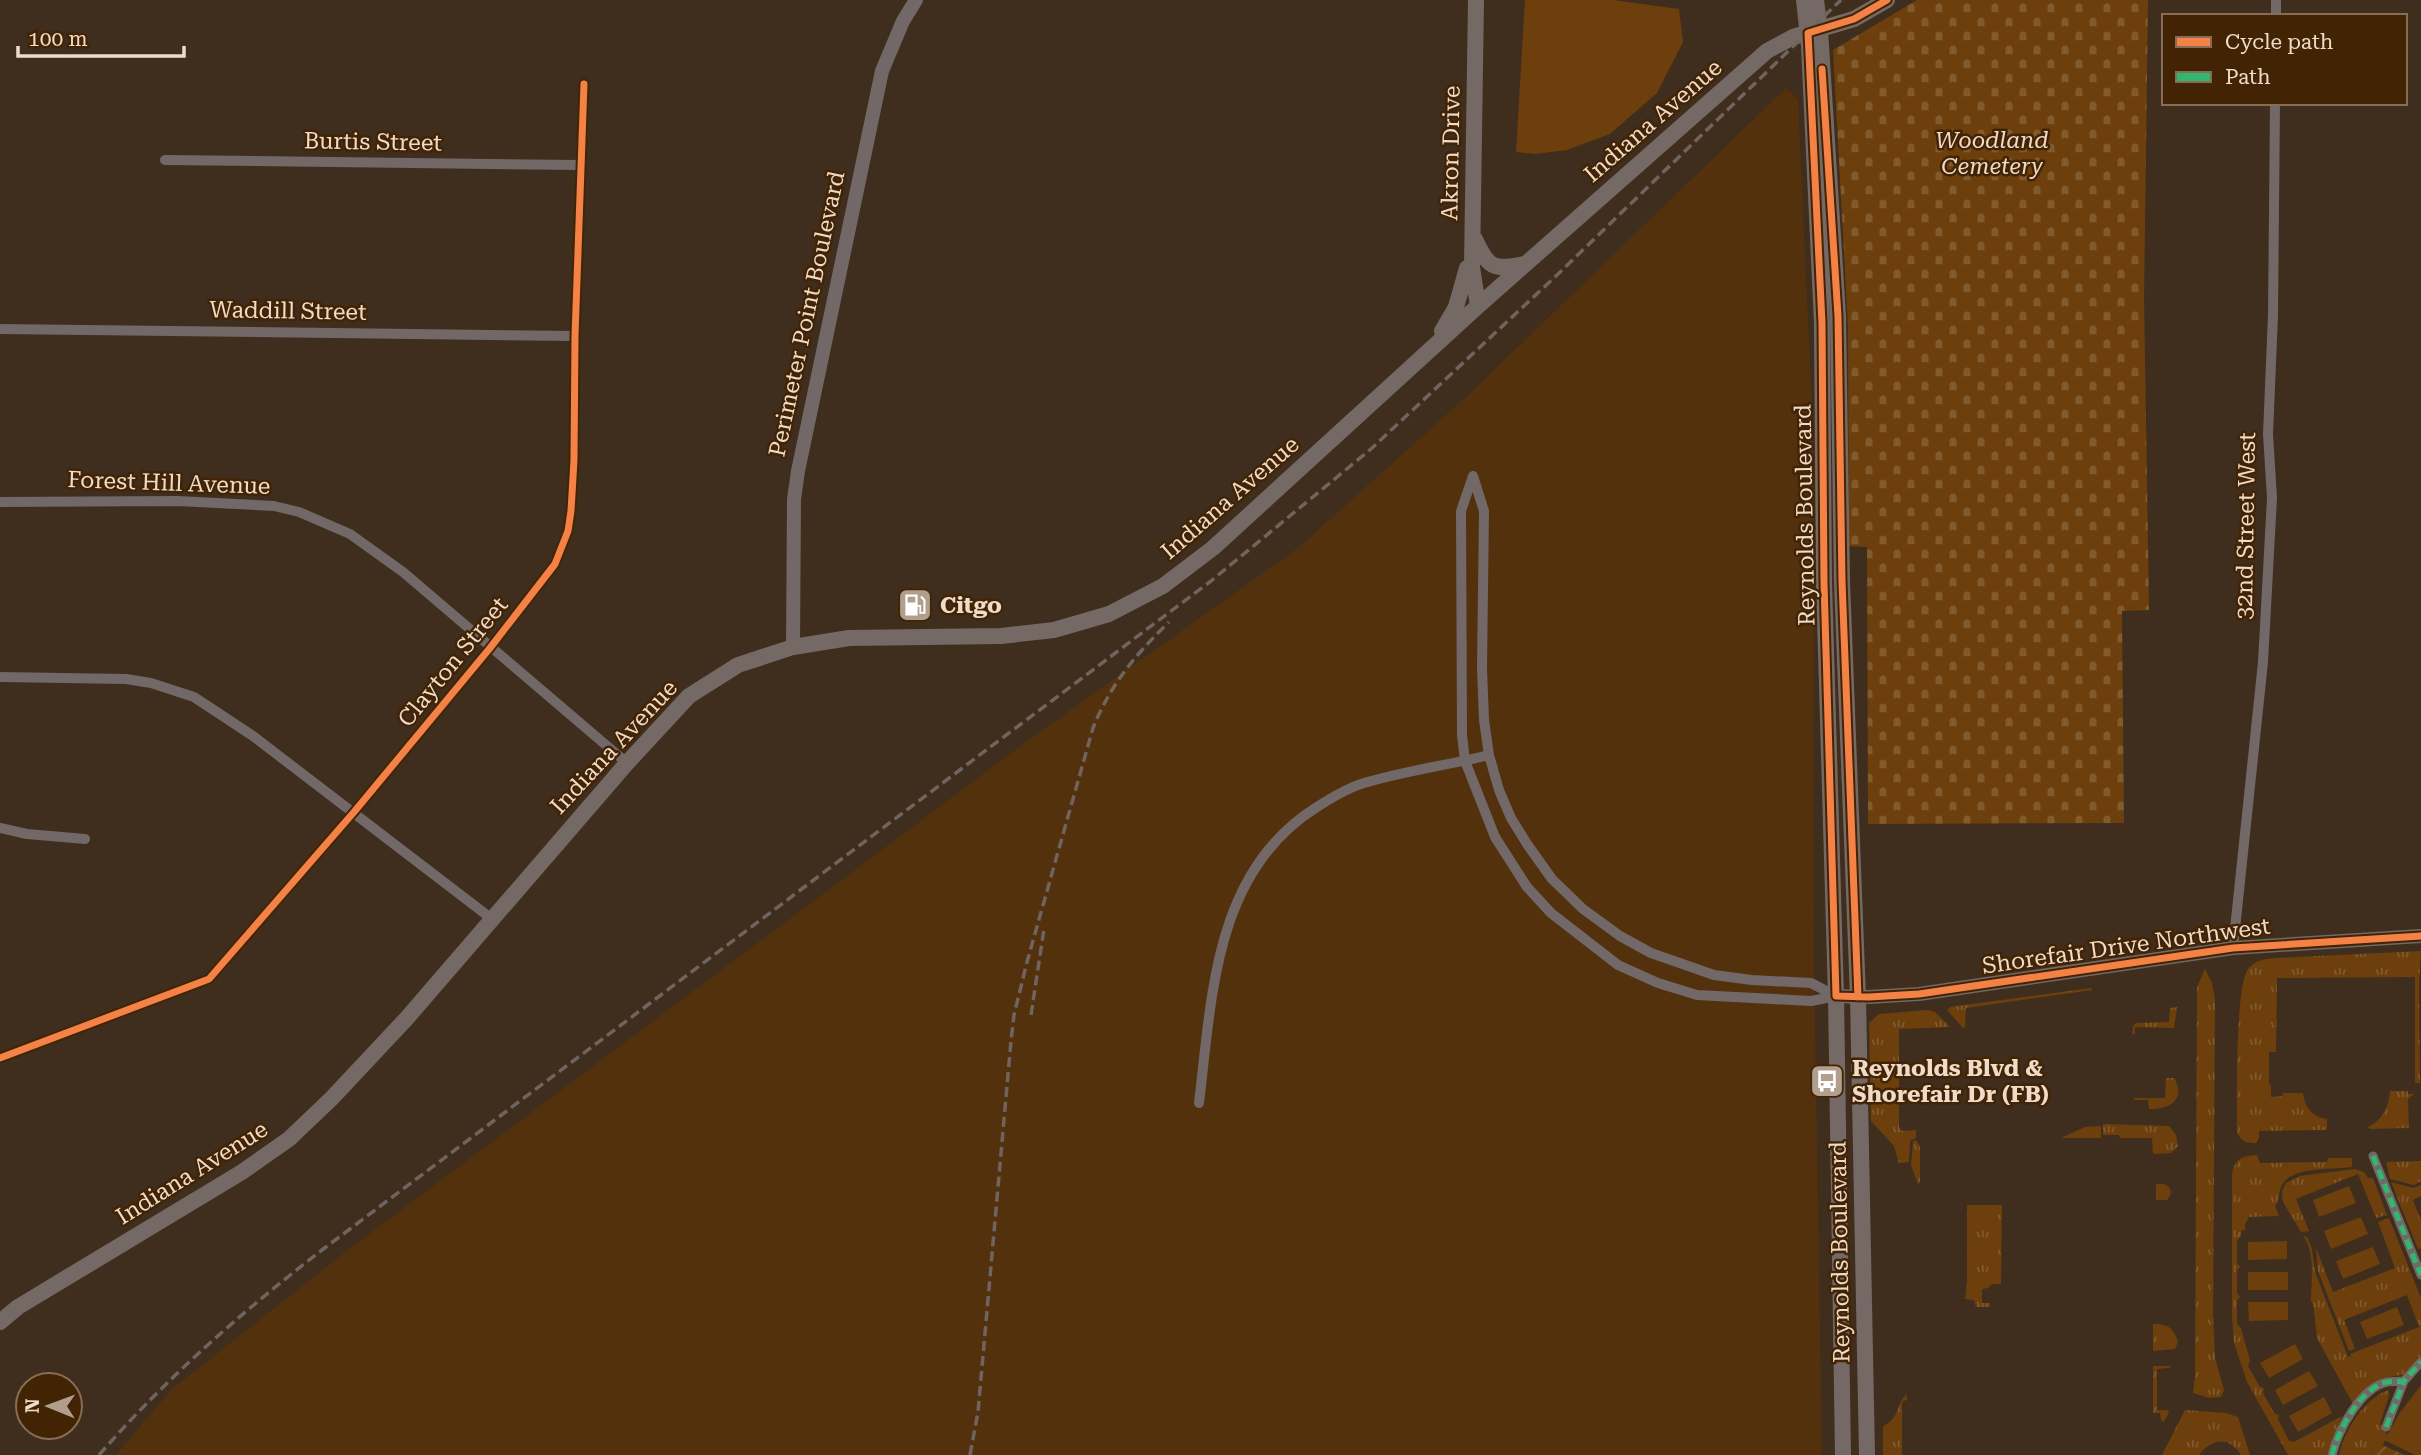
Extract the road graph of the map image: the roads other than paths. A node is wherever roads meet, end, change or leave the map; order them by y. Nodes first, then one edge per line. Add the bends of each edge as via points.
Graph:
1 (916, 0) edge
2 (1475, 0) edge
3 (1804, 0) edge
4 (1815, 0) edge
5 (1887, 0) edge
6 (1814, 32) junction
7 (584, 84) dead end
8 (2274, 105) edge
9 (165, 160) dead end
10 (580, 166) junction
11 (1473, 241) junction
12 (1526, 264) junction
13 (1478, 306) junction
14 (0, 329) edge
15 (575, 336) junction
16 (1423, 356) junction
17 (0, 502) edge
18 (793, 647) junction
19 (490, 648) junction
20 (0, 677) edge
21 (1489, 755) junction
22 (1465, 761) junction
23 (627, 762) junction
24 (354, 812) junction
25 (0, 828) edge
26 (85, 839) dead end
27 (492, 919) junction
28 (2421, 936) edge
29 (2233, 948) junction
30 (1836, 996) junction
31 (1858, 997) junction
32 (0, 1058) edge
33 (1199, 1103) dead end
34 (2373, 1156) dead end
35 (2421, 1275) edge
36 (0, 1322) edge
37 (2421, 1363) edge
38 (2404, 1381) junction
39 (2386, 1427) dead end
40 (1843, 1455) edge
41 (1867, 1455) edge
42 (2332, 1455) edge

1 - 18 street, Perimeter Point Boulevard via 881,71 805,432 794,499
2 - 11 main road, Akron Drive
3 - 6 main road, Reynolds Boulevard
4 - 6 main road, Reynolds Boulevard
5 - 6 main road, Indiana Avenue via 1854,19
6 - 12 main road, Indiana Avenue via 1768,51
6 - 30 main road, Reynolds Boulevard
6 - 31 main road, Reynolds Boulevard via 1838,316 1842,581
7 - 10 street, Clayton Street
8 - 29 street, 32nd Street West via 2268,434 2272,498 2263,662
9 - 10 street, Burtis Street
10 - 15 street, Clayton Street
11 - 12 main road via 1493,266
11 - 13 main road, Akron Drive
11 - 16 main road via 1454,312
12 - 13 main road, Indiana Avenue
13 - 16 main road, Indiana Avenue
14 - 15 street, Waddill Street
15 - 19 street, Clayton Street via 568,531 555,564
16 - 18 main road, Indiana Avenue via 1213,548 1163,586 1109,614 1054,630 1001,636 849,638
17 - 19 street, Forest Hill Avenue via 244,502 299,512 371,547
18 - 23 main road, Indiana Avenue via 738,665 689,696
19 - 23 street, Forest Hill Avenue
19 - 24 street, Clayton Street
20 - 24 street via 126,679 175,690 216,710
21 - 22 street
21 - 22 street, Shorefair Drive Northwest via 1482,668 1485,512 1473,476 1461,511
21 - 30 street, Shorefair Drive Northwest via 1511,818 1552,879 1619,936 1651,953 1714,975 1811,983
22 - 30 street, Shorefair Drive Northwest via 1495,837 1527,887 1618,965 1697,995 1811,1001
22 - 33 street via 1363,783 1335,796 1296,820 1264,855 1242,887 1223,938
23 - 27 main road, Indiana Avenue
24 - 27 street
24 - 32 street, Clayton Street via 209,979
25 - 26 street
27 - 36 main road, Indiana Avenue via 407,1018 289,1139
28 - 29 street, Shorefair Drive Northwest
29 - 31 street, Shorefair Drive Northwest via 1919,994
30 - 31 street, Shorefair Drive Northwest
30 - 40 main road, Reynolds Boulevard
31 - 41 main road, Reynolds Boulevard
34 - 35 street
37 - 38 street
38 - 39 street
38 - 42 street via 2377,1386 2360,1401 2341,1428

